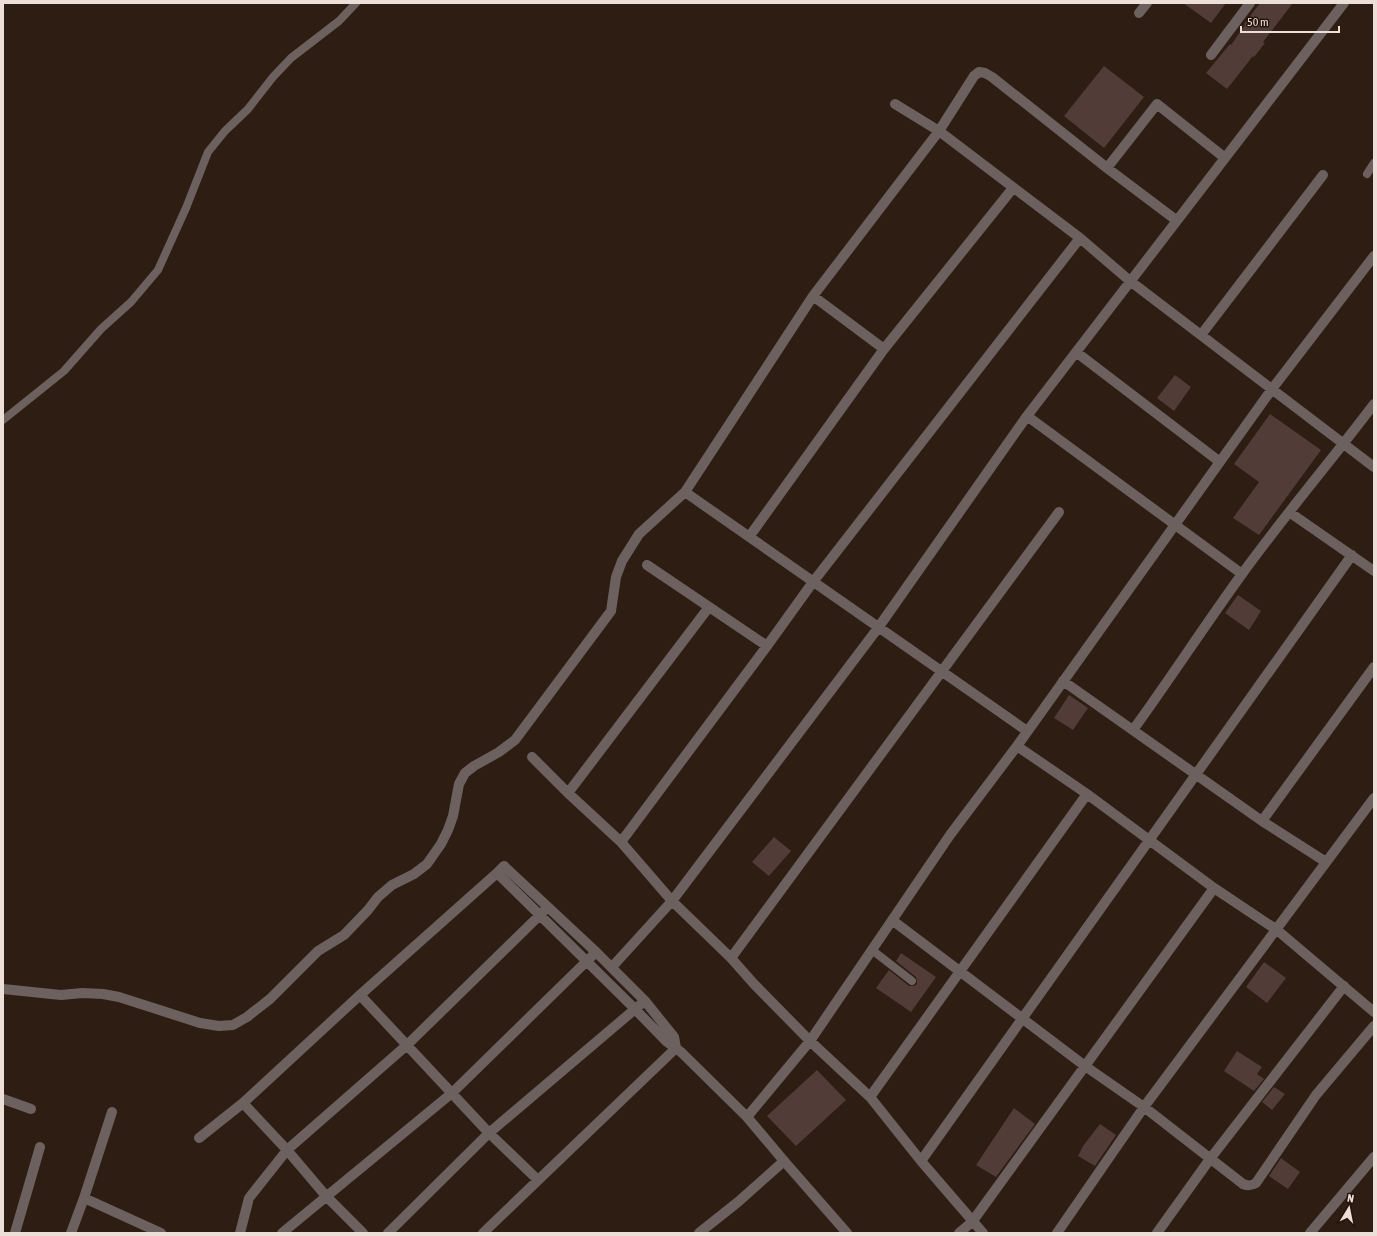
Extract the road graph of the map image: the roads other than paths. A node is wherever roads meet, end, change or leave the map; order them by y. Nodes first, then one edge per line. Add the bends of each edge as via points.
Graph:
1 (356, 3) edge
2 (1147, 3) edge
3 (1250, 3) edge
4 (1344, 3) edge
5 (1139, 13) dead end
6 (1211, 55) dead end
7 (895, 104) dead end
8 (939, 131) junction
9 (1225, 158) junction
10 (1374, 163) edge
11 (1107, 168) junction
12 (1367, 174) dead end
13 (1323, 175) dead end
14 (1013, 188) junction
15 (1176, 220) junction
16 (1080, 238) junction
17 (1374, 256) edge
18 (1130, 281) junction
19 (813, 296) junction
20 (1201, 335) junction
21 (884, 349) junction
22 (1076, 352) junction
23 (1272, 389) junction
24 (1374, 404) edge
25 (1027, 416) junction
26 (3, 420) edge
27 (1344, 444) junction
28 (1220, 462) junction
29 (1374, 467) edge
30 (685, 492) junction
31 (1059, 512) dead end
32 (1289, 512) junction
33 (1175, 526) junction
34 (749, 537) junction
35 (1352, 555) junction
36 (647, 565) dead end
37 (1374, 571) edge
38 (1242, 574) junction
39 (813, 582) junction
40 (709, 607) junction
41 (878, 628) junction
42 (767, 646) junction
43 (1374, 667) edge
44 (942, 672) junction
45 (1063, 681) junction
46 (1133, 730) junction
47 (1027, 731) junction
48 (1017, 746) junction
49 (532, 757) dead end
50 (1196, 774) junction
51 (568, 793) junction
52 (1087, 794) junction
53 (1374, 798) edge
54 (1262, 821) junction
55 (1149, 840) junction
56 (621, 842) junction
57 (1326, 862) junction
58 (497, 873) junction
59 (1214, 888) junction
60 (672, 901) junction
61 (548, 907) junction
62 (540, 915) junction
63 (892, 920) junction
64 (1277, 930) junction
65 (872, 950) junction
66 (596, 952) junction
67 (731, 958) junction
68 (587, 961) junction
69 (612, 967) junction
70 (960, 972) junction
71 (912, 981) dead end
72 (1344, 986) junction
73 (3, 990) edge
74 (360, 995) junction
75 (645, 1000) junction
76 (635, 1009) junction
77 (1374, 1012) edge
78 (1022, 1018) junction
79 (1374, 1026) edge
80 (810, 1042) junction
81 (406, 1045) junction
82 (676, 1048) junction
83 (1085, 1066) junction
84 (452, 1093) junction
85 (870, 1097) junction
86 (3, 1099) edge
87 (243, 1103) junction
88 (1144, 1107) junction
89 (31, 1109) dead end
90 (112, 1112) dead end
91 (747, 1117) junction
92 (489, 1133) junction
93 (199, 1138) dead end
94 (40, 1147) dead end
95 (287, 1150) junction
96 (1374, 1157) edge
97 (1210, 1159) junction
98 (784, 1161) junction
99 (920, 1161) junction
100 (538, 1180) junction
101 (326, 1196) junction
102 (84, 1198) junction
103 (972, 1222) junction
104 (15, 1233) edge
105 (70, 1233) edge
106 (161, 1233) edge
107 (240, 1233) edge
108 (282, 1233) edge
109 (363, 1233) edge
110 (388, 1233) edge
111 (483, 1233) edge
112 (699, 1233) edge
113 (847, 1233) edge
114 (959, 1233) edge
115 (983, 1233) edge
116 (1057, 1233) edge
117 (1157, 1233) edge
118 (1310, 1233) edge

1 - 26 lane via 339,21 291,58 208,152 158,270 131,302 101,329 64,371
2 - 5 street
3 - 6 street
4 - 9 street
7 - 8 street
8 - 11 street via 974,76 979,72 985,73
8 - 14 street
8 - 19 street
9 - 11 street via 1157,104
9 - 15 street
10 - 12 lane
11 - 15 street
13 - 20 street
14 - 16 street
14 - 21 street
15 - 18 street
16 - 18 street
16 - 39 street
17 - 23 street
18 - 20 street
18 - 22 street
19 - 21 street
19 - 30 street
20 - 23 street
21 - 34 street
22 - 25 street
22 - 28 street
23 - 27 street
23 - 28 street
24 - 27 street
25 - 33 street
25 - 41 street
27 - 29 street
27 - 32 street
28 - 33 street
30 - 34 street
30 - 73 street via 639,534 622,561 616,577 610,612 515,740 465,773 459,784 448,830 427,864 392,885 344,935 318,951 270,999 247,1017 233,1025 219,1026 200,1023 108,995 61,995
31 - 44 street
32 - 35 street
32 - 38 street
33 - 38 street
33 - 45 street
34 - 39 street
35 - 37 street
35 - 50 street
36 - 40 street
38 - 46 street
39 - 41 street
39 - 42 street
40 - 42 street
40 - 51 street
41 - 44 street
41 - 60 street
42 - 56 street
43 - 54 street
44 - 47 street
44 - 67 street
45 - 46 street
45 - 47 street
46 - 50 street
47 - 48 street
48 - 52 street
48 - 63 street via 950,835
49 - 51 street
50 - 54 street
50 - 55 street
51 - 56 street
52 - 55 street
52 - 70 street
53 - 57 street
54 - 57 street
55 - 59 street
55 - 78 street
56 - 60 street
57 - 64 street
58 - 61 street via 504,866
58 - 62 street
58 - 74 street
59 - 64 street
59 - 83 street
60 - 67 street
60 - 69 street
61 - 62 street
61 - 66 street
62 - 68 street
62 - 81 street
63 - 65 street
63 - 70 street
64 - 72 street
64 - 88 street
65 - 71 lane
65 - 80 street
66 - 68 street
66 - 69 street
67 - 80 street
68 - 76 street
68 - 84 street
69 - 75 street
70 - 78 street
70 - 85 street
72 - 77 street
72 - 97 street
74 - 81 street
74 - 87 street
75 - 76 street
75 - 82 street via 674,1037
76 - 82 street via 666,1042
76 - 92 street
78 - 83 street
78 - 99 street
79 - 97 street via 1316,1096 1256,1183 1248,1186 1243,1184
80 - 85 street
80 - 91 street
81 - 84 street
81 - 95 street
82 - 91 street
82 - 100 street
83 - 88 street
83 - 103 street
84 - 92 street
84 - 101 street
85 - 99 street
86 - 89 street
87 - 93 street
87 - 95 street
88 - 97 street
88 - 116 street
90 - 102 street
91 - 98 street
92 - 100 street
92 - 110 street
94 - 104 street
95 - 101 street
95 - 107 street via 249,1198
96 - 118 street
97 - 117 street
98 - 112 street
98 - 113 street
99 - 103 street
100 - 111 street
101 - 108 street
101 - 109 street
102 - 105 street
102 - 106 street
103 - 114 street
103 - 115 street

